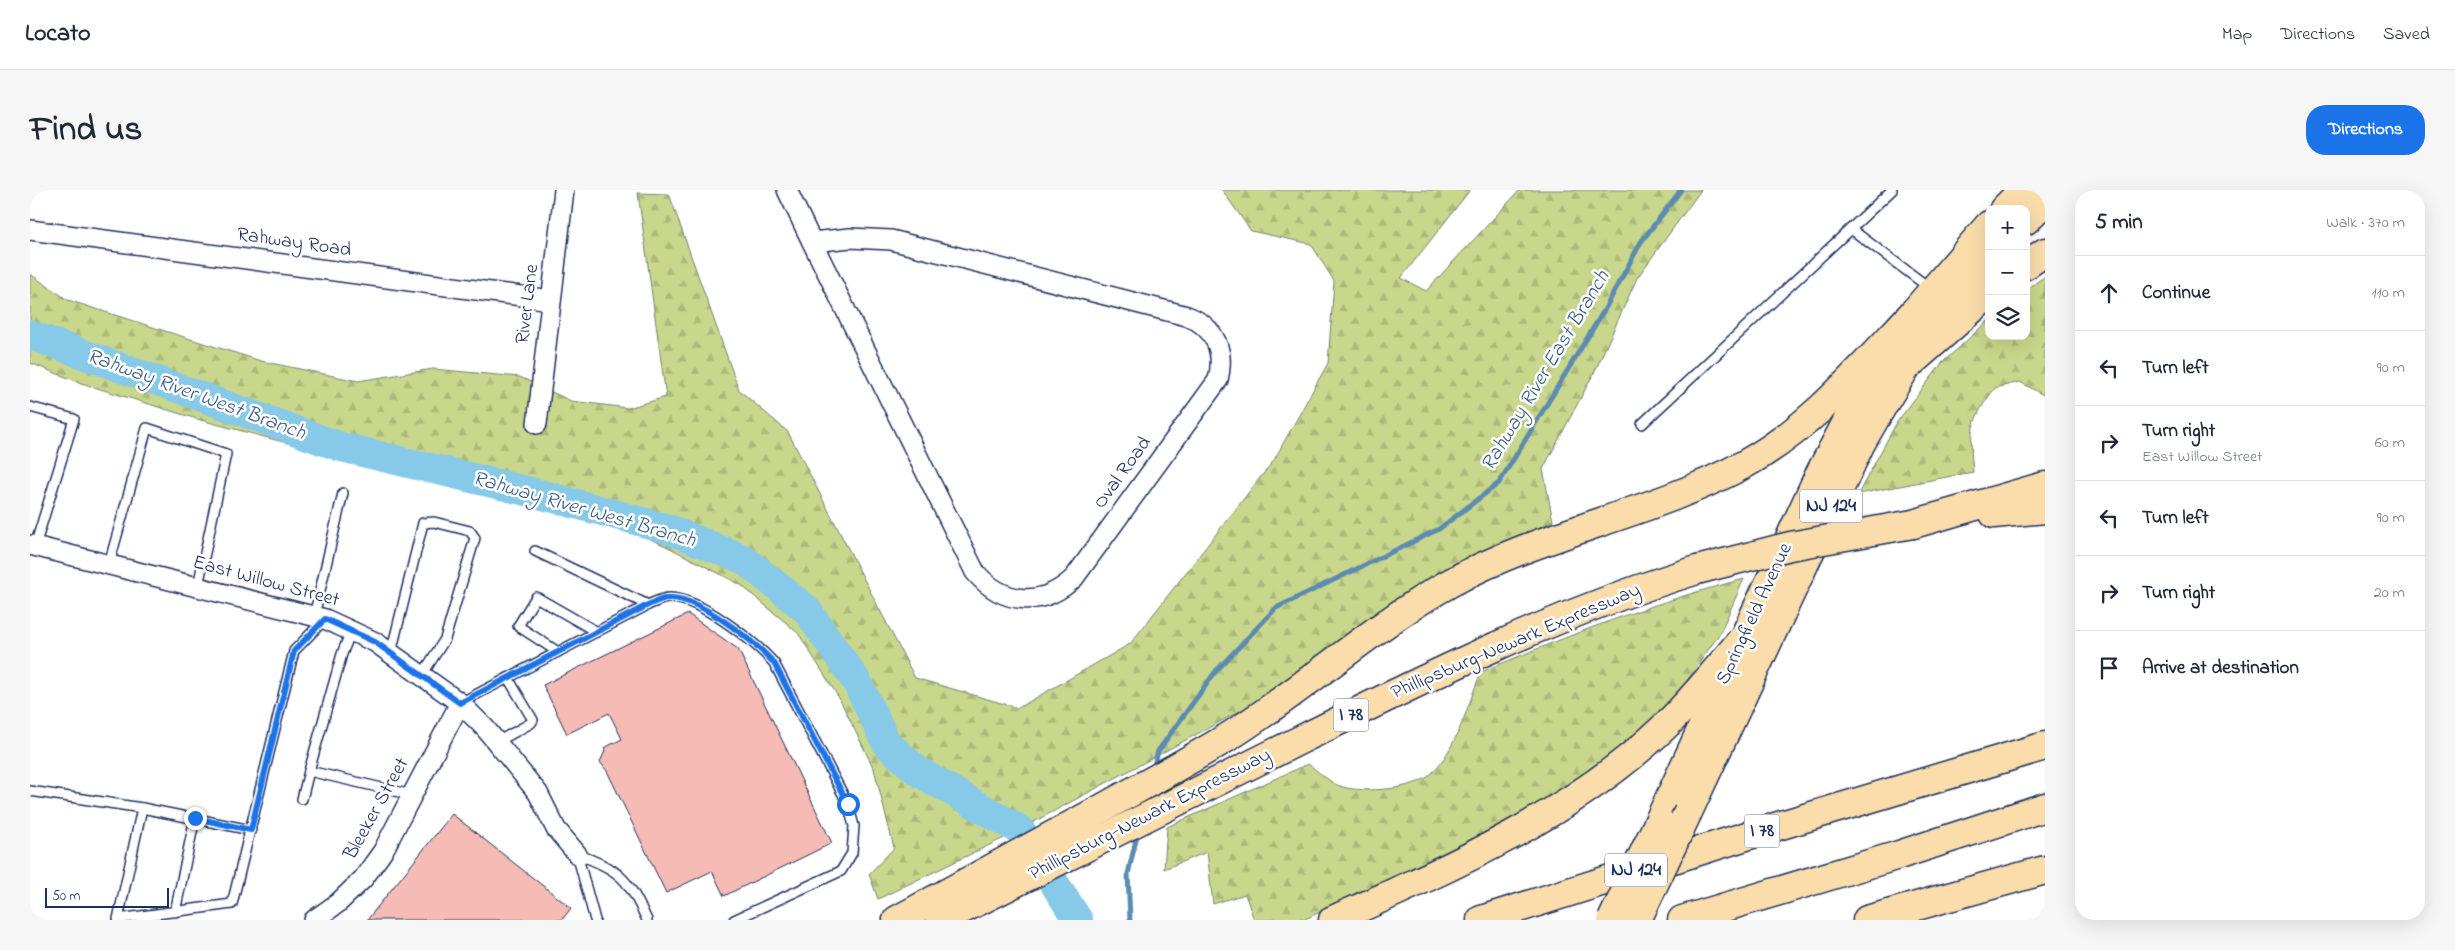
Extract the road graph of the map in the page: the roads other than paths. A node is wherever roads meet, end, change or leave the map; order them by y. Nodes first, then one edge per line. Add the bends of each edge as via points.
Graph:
1 (564, 190) edge
2 (787, 190) edge
3 (1892, 190) edge
4 (2023, 190) edge
5 (2045, 201) edge
6 (2008, 205) edge
7 (2030, 216) edge
8 (1851, 229) junction
9 (1985, 229) edge
10 (30, 230) edge
11 (812, 242) junction
12 (2045, 252) edge
13 (2030, 262) edge
14 (1985, 265) edge
15 (1932, 289) junction
16 (1988, 295) edge
17 (551, 300) junction
18 (1914, 312) junction
19 (1905, 368) junction
20 (30, 407) edge
21 (536, 424) dead end
22 (1642, 424) dead end
23 (2045, 486) edge
24 (343, 493) dead end
25 (2045, 509) edge
26 (1913, 524) junction
27 (32, 545) edge
28 (535, 551) dead end
29 (109, 564) junction
30 (198, 586) junction
31 (648, 605) junction
32 (319, 617) junction
33 (351, 631) junction
34 (597, 632) junction
35 (1743, 638) junction
36 (558, 652) junction
37 (391, 653) junction
38 (422, 675) junction
39 (508, 678) junction
40 (460, 703) junction
41 (497, 742) junction
42 (2045, 746) edge
43 (309, 771) junction
44 (30, 791) edge
45 (412, 795) junction
46 (302, 799) dead end
47 (142, 808) junction
48 (2045, 808) edge
49 (195, 818) junction
50 (2045, 824) edge
51 (251, 830) junction
52 (577, 854) junction
53 (1899, 855) junction
54 (1023, 865) junction
55 (2045, 870) edge
56 (175, 912) junction
57 (118, 919) edge
58 (314, 920) edge
59 (595, 920) edge
60 (647, 920) edge
61 (734, 920) edge
62 (897, 920) edge
63 (941, 920) edge
64 (1333, 920) edge
65 (1481, 920) edge
66 (1612, 920) edge
67 (1637, 920) edge
68 (1682, 920) edge
69 (1867, 920) edge

1 - 17 street, River Lane
2 - 11 street, Oval Road
3 - 8 lane
4 - 6 main road
5 - 7 main road
8 - 15 lane
8 - 22 lane
9 - 15 main road, Springfield Avenue / NJ 124
10 - 17 street, Rahway Road
11 - 11 street, Oval Road via 850,238 892,240 1187,316 1206,326 1215,338 1220,351 1218,380 1074,578 1053,594 1033,599 1007,595 984,582 975,572
12 - 13 main road
14 - 19 main road, Springfield Avenue / NJ 124 via 1944,313
15 - 18 main road, Springfield Avenue / NJ 124
16 - 19 main road
17 - 21 street, River Lane
18 - 35 main road, Springfield Avenue / NJ 124 via 1834,445
18 - 54 main road via 1820,410 1765,452 1697,486 1508,557 1454,581 1400,613 1251,722
19 - 67 main road, Springfield Avenue / NJ 124, bridge via 1846,473
20 - 27 lane via 74,419
23 - 26 main road
24 - 32 lane
25 - 26 main road, Phillipsburg-Newark Expressway / I 78
26 - 54 main road, Phillipsburg-Newark Expressway / I 78, bridge via 1790,546 1697,570 1616,597 1502,644 1370,705 1170,805
27 - 29 street, East Willow Street
28 - 31 lane
29 - 30 street, East Willow Street
29 - 30 lane via 147,428 226,454
30 - 32 street, East Willow Street
31 - 34 lane
31 - 61 lane via 669,597 694,603 758,645 774,663 848,804 854,826 852,853 841,871
32 - 33 street, East Willow Street
32 - 51 lane via 294,651
33 - 37 street, East Willow Street
33 - 43 lane
34 - 36 lane
34 - 36 lane via 536,597 518,626
35 - 64 main road via 1660,732 1596,782 1491,845
35 - 66 main road, Springfield Avenue / NJ 124, bridge
36 - 39 lane
37 - 38 street, East Willow Street
37 - 38 lane via 423,523 434,522 470,531 474,538 445,639
38 - 40 street, East Willow Street
39 - 40 lane
39 - 41 lane via 533,720
40 - 41 street, East Willow Street
40 - 45 street, Bleeker Street
41 - 52 street, East Willow Street via 538,793 556,829
42 - 65 main road, I 78
43 - 45 lane
43 - 46 lane
44 - 47 lane
45 - 58 street, Bleeker Street via 383,851 363,879
47 - 49 lane
47 - 57 lane
48 - 53 main road
49 - 51 lane
49 - 56 lane
50 - 53 main road
51 - 56 lane via 232,904
52 - 59 lane
52 - 60 lane via 607,865 624,878
53 - 68 main road
54 - 62 main road
54 - 63 main road, Phillipsburg-Newark Expressway / I 78
55 - 69 main road
56 - 57 lane

